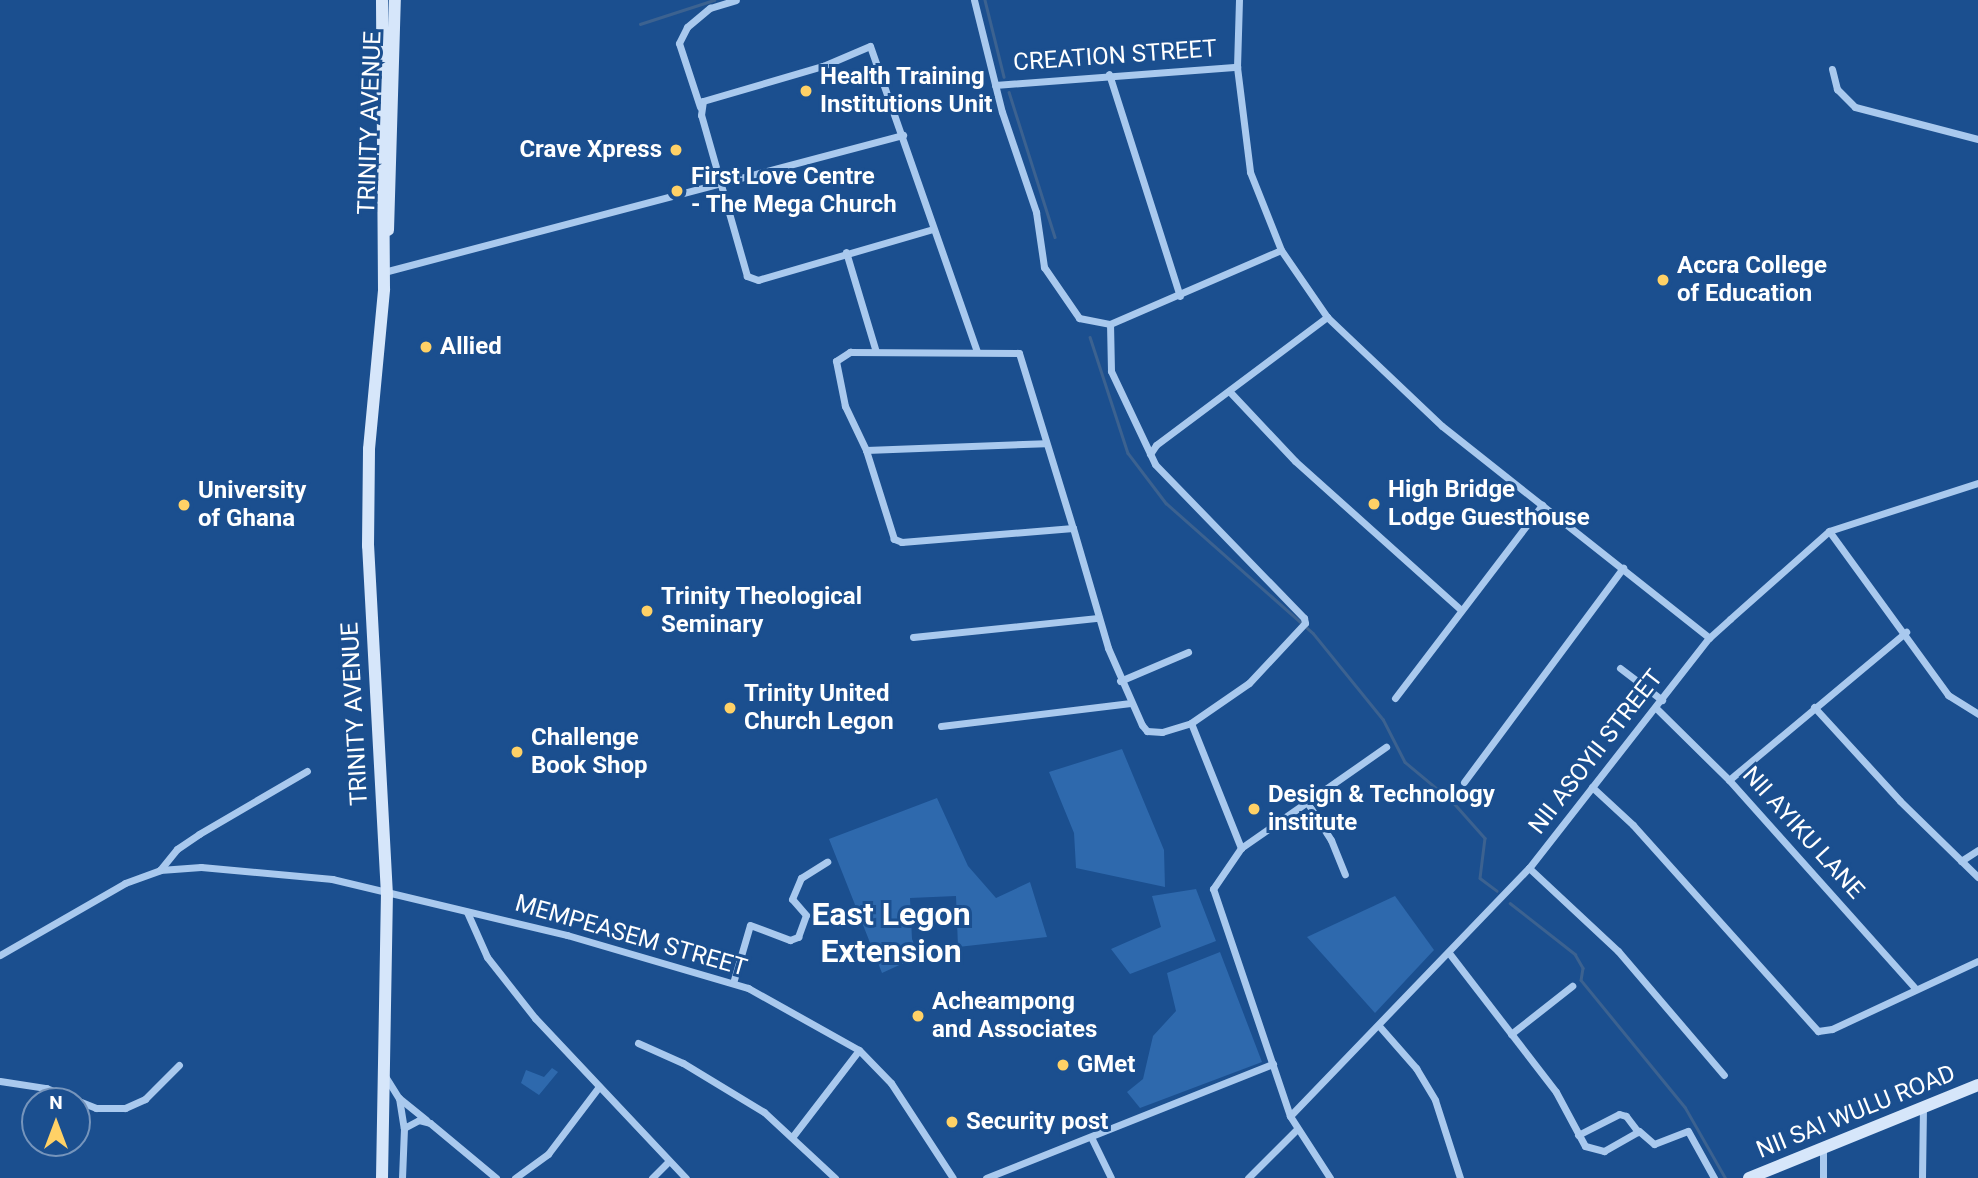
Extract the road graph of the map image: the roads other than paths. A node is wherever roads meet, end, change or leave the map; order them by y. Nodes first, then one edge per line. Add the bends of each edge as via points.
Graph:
1 (382, 0) edge
2 (395, 0) edge
3 (736, 0) edge
4 (974, 0) edge
5 (1239, 0) edge
6 (1237, 67) junction
7 (1832, 69) dead end
8 (1109, 74) junction
9 (995, 85) junction
10 (701, 108) junction
11 (903, 135) junction
12 (1978, 139) edge
13 (723, 182) junction
14 (933, 229) junction
15 (383, 248) junction
16 (1281, 250) junction
17 (846, 252) junction
18 (384, 272) junction
19 (1180, 296) junction
20 (1327, 317) junction
21 (1110, 324) junction
22 (876, 352) junction
23 (977, 352) junction
24 (1230, 392) junction
25 (1045, 443) junction
26 (866, 450) junction
27 (1150, 454) junction
28 (1978, 483) edge
29 (1542, 505) junction
30 (1073, 528) junction
31 (1829, 531) junction
32 (1623, 568) junction
33 (1460, 608) junction
34 (1098, 618) junction
35 (1906, 632) junction
36 (913, 637) dead end
37 (1709, 638) junction
38 (1188, 652) dead end
39 (1620, 668) dead end
40 (1121, 681) junction
41 (1395, 698) dead end
42 (1662, 700) junction
43 (1131, 704) junction
44 (1814, 707) junction
45 (1656, 708) junction
46 (1978, 714) edge
47 (1191, 723) junction
48 (941, 726) dead end
49 (1386, 747) dead end
50 (307, 771) dead end
51 (1729, 780) junction
52 (1464, 782) dead end
53 (1592, 787) junction
54 (1307, 802) junction
55 (1241, 848) junction
56 (1978, 850) edge
57 (1961, 861) junction
58 (827, 862) dead end
59 (1529, 868) junction
60 (160, 870) junction
61 (1345, 874) dead end
62 (1978, 877) edge
63 (387, 895) junction
64 (467, 912) junction
65 (1449, 953) junction
66 (0, 955) edge
67 (1978, 961) edge
68 (733, 983) junction
69 (1572, 986) dead end
70 (1915, 988) junction
71 (1380, 1027) junction
72 (1511, 1034) junction
73 (638, 1043) dead end
74 (859, 1050) junction
75 (1273, 1064) junction
76 (179, 1065) dead end
77 (385, 1075) junction
78 (1724, 1075) dead end
79 (0, 1081) edge
80 (1978, 1085) edge
81 (598, 1088) junction
82 (399, 1098) junction
83 (1923, 1108) junction
84 (1290, 1116) junction
85 (430, 1123) junction
86 (406, 1125) junction
87 (1297, 1129) junction
88 (1638, 1132) junction
89 (1578, 1135) junction
90 (793, 1136) junction
91 (1092, 1139) junction
92 (1823, 1149) junction
93 (669, 1161) junction
94 (382, 1178) edge
95 (402, 1178) edge
96 (496, 1178) edge
97 (514, 1178) edge
98 (652, 1178) edge
99 (686, 1178) edge
100 (835, 1178) edge
101 (953, 1178) edge
102 (986, 1178) edge
103 (1111, 1178) edge
104 (1248, 1178) edge
105 (1330, 1178) edge
106 (1460, 1178) edge
107 (1714, 1178) edge
108 (1749, 1178) edge
109 (1823, 1178) edge
110 (1922, 1178) edge

1 - 15 street, TRINITY AVENUE
2 - 15 street, TRINITY AVENUE via 390,216
3 - 10 street via 710,8 687,27 679,43
4 - 9 street
5 - 6 street
6 - 8 street, CREATION STREET
6 - 16 street via 1250,173
7 - 12 street via 1837,89 1855,107
8 - 9 street, CREATION STREET
8 - 19 street
9 - 21 street via 1036,212 1044,267 1079,318
10 - 11 street via 707,96 823,66 870,46
10 - 13 street
11 - 13 street
11 - 14 street
13 - 17 street via 747,276 758,279
13 - 18 street
14 - 17 street
14 - 23 street
15 - 18 street, TRINITY AVENUE
16 - 19 street
16 - 20 street
17 - 22 street
18 - 63 street, TRINITY AVENUE via 369,449 368,555
19 - 21 street
20 - 24 street
20 - 29 street via 1397,387
21 - 27 street via 1111,371
22 - 23 street
22 - 26 street via 850,352 836,361 845,406
23 - 25 street via 1018,353
24 - 27 street
24 - 33 street via 1295,461
25 - 26 street
25 - 30 street
26 - 30 street via 888,530 902,542
27 - 47 street via 1210,526 1305,623 1249,683
28 - 31 street, NII ASOYII STREET
29 - 32 street
29 - 33 street
30 - 34 street
31 - 35 street
31 - 37 street, NII ASOYII STREET
32 - 37 street
32 - 52 street
33 - 41 street
34 - 36 street
34 - 40 street
35 - 44 street
35 - 46 street via 1948,695
37 - 42 street, NII ASOYII STREET
38 - 40 street
39 - 42 street
40 - 43 street
42 - 45 street, NII ASOYII STREET
43 - 47 street via 1147,731 1162,732
43 - 48 street
44 - 51 street
44 - 57 street
45 - 51 street, NII AYIKU LANE
45 - 53 street, NII ASOYII STREET
47 - 55 street
49 - 54 street
50 - 60 street via 199,834 177,849
51 - 70 street, NII AYIKU LANE
53 - 59 street, NII ASOYII STREET
53 - 70 street via 1642,834 1818,1031 1832,1029
54 - 55 street
54 - 61 street via 1331,839
55 - 75 street via 1216,881 1214,900
56 - 57 street
57 - 62 street
58 - 68 street via 801,878 792,900 806,915 797,937 790,940 750,925
59 - 65 street, NII ASOYII STREET
59 - 78 street via 1618,951
60 - 63 street, MEMPEASEM STREET via 201,867 281,873 332,879
60 - 66 street via 125,883
63 - 64 street, MEMPEASEM STREET
63 - 77 street, TRINITY AVENUE
64 - 68 street, MEMPEASEM STREET via 567,935
64 - 81 street via 487,957
65 - 71 street, NII ASOYII STREET
65 - 72 street
67 - 70 street
68 - 74 street, MEMPEASEM STREET via 802,1014
69 - 72 street
71 - 84 street, NII ASOYII STREET
71 - 106 street via 1416,1068 1435,1100
72 - 89 street via 1556,1092
73 - 90 street via 727,1087
74 - 90 street
74 - 101 street, MEMPEASEM STREET via 891,1083
75 - 84 street
75 - 91 street
76 - 79 street via 145,1099 125,1108 96,1108 46,1088
77 - 82 street
77 - 94 street, TRINITY AVENUE
80 - 83 street, NII SAI WULU ROAD
81 - 93 street
81 - 97 street via 548,1154
82 - 85 street
82 - 86 street
83 - 92 street, NII SAI WULU ROAD
83 - 110 street
84 - 87 street
85 - 86 street
85 - 96 street
86 - 95 street
87 - 104 street
87 - 105 street
88 - 89 street via 1604,1151 1585,1146
88 - 89 street via 1619,1114
88 - 107 street via 1654,1144 1688,1131
90 - 100 street
91 - 102 street
91 - 103 street
92 - 108 street, NII SAI WULU ROAD
92 - 109 street
93 - 98 street
93 - 99 street

